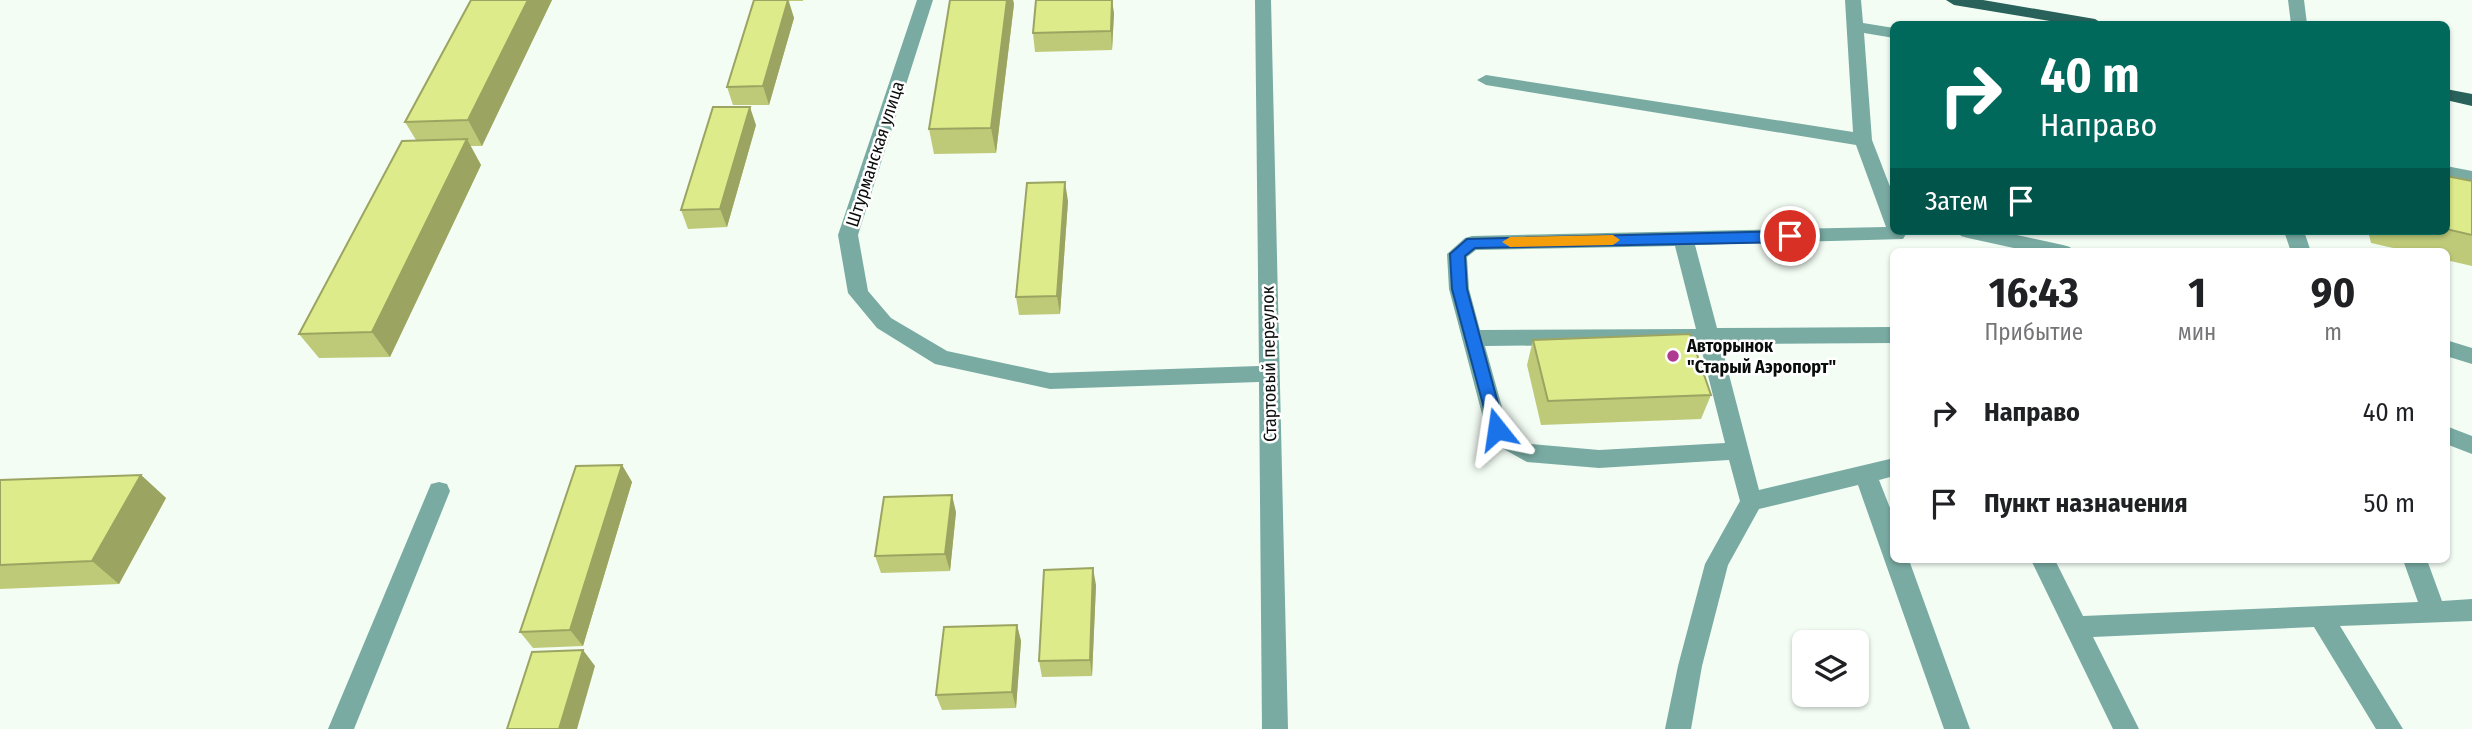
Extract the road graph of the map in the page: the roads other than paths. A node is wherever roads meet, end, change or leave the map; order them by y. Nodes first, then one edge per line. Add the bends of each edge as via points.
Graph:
1 (925, 0) edge
2 (1263, 0) edge
3 (1853, 0) edge
4 (1954, 0) edge
5 (2296, 0) edge
6 (2077, 21) edge
7 (2299, 21) edge
8 (1853, 26) junction
9 (1890, 32) edge
10 (1486, 80) dead end
11 (2450, 95) edge
12 (2472, 100) edge
13 (1863, 140) junction
14 (2450, 172) edge
15 (2472, 177) edge
16 (1890, 212) edge
17 (1890, 228) edge
18 (1986, 235) edge
19 (1683, 239) junction
20 (2045, 248) edge
21 (1890, 335) edge
22 (1709, 336) junction
23 (1472, 338) junction
24 (2450, 349) edge
25 (2472, 356) edge
26 (1269, 374) junction
27 (2450, 437) edge
28 (2472, 445) edge
29 (1738, 450) junction
30 (1890, 468) edge
31 (1866, 475) junction
32 (439, 491) dead end
33 (1751, 501) junction
34 (1890, 540) edge
35 (1898, 563) edge
36 (2044, 563) edge
37 (2416, 563) edge
38 (2472, 610) edge
39 (2434, 611) junction
40 (2320, 616) junction
41 (2075, 626) junction
42 (341, 729) edge
43 (1275, 729) edge
44 (1678, 729) edge
45 (1957, 729) edge
46 (2126, 729) edge
47 (2390, 729) edge

1 - 26 street, Штурманская улица via 848,235 858,293 884,324 942,358 1050,381
2 - 26 street, Стартовый переулок
3 - 8 street
4 - 6 main road
5 - 7 street
8 - 9 street
8 - 13 street
10 - 13 street
11 - 12 main road
13 - 16 street
14 - 15 street
17 - 19 street
18 - 20 street
19 - 22 street
19 - 23 street via 1472,243 1457,254 1459,289
21 - 22 street
22 - 23 street
22 - 29 street
23 - 29 street via 1497,429 1527,453 1599,460
24 - 25 street
26 - 43 street, Стартовый переулок
27 - 28 street
29 - 33 street
30 - 31 street
31 - 33 street
31 - 34 street
32 - 42 street
33 - 44 street via 1717,564
35 - 45 street
36 - 41 street
37 - 39 street
38 - 39 street
39 - 40 street
40 - 41 street
40 - 47 street
41 - 46 street

